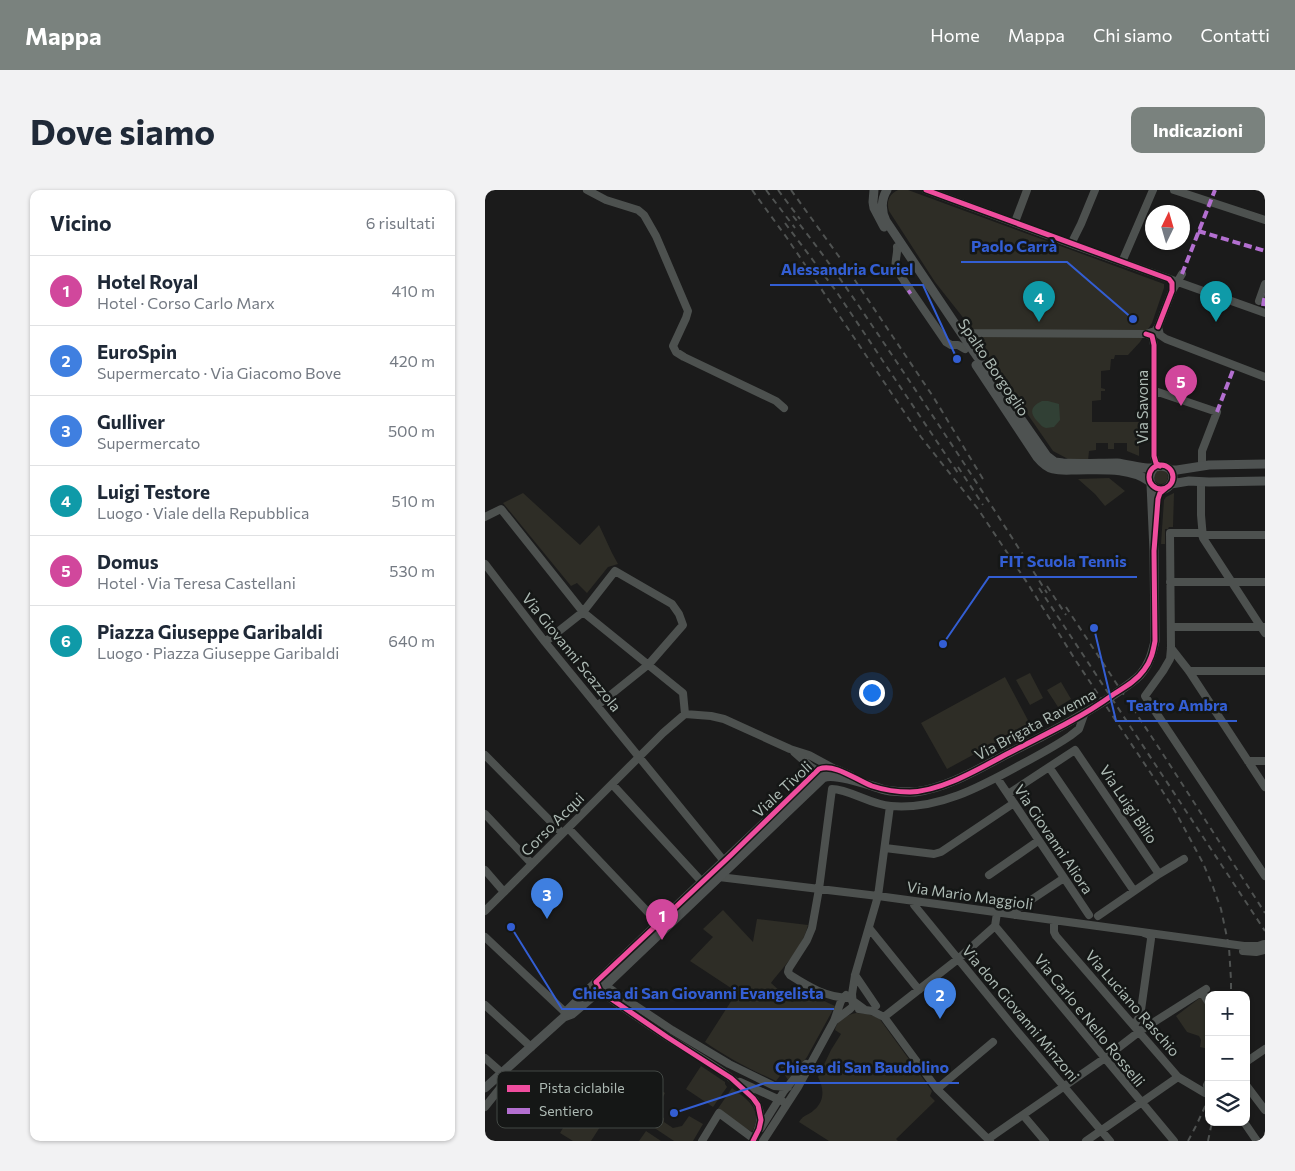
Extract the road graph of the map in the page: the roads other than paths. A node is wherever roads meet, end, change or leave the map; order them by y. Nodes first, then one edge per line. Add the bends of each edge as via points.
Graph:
1 (587, 190) edge
2 (874, 190) edge
3 (885, 190) edge
4 (927, 190) edge
5 (1027, 190) edge
6 (1095, 190) edge
7 (1153, 190) edge
8 (1174, 190) edge
9 (1265, 220) edge
10 (1015, 222) junction
11 (1071, 244) junction
12 (898, 253) junction
13 (910, 257) junction
14 (1122, 262) junction
15 (1182, 274) dead end
16 (1167, 278) junction
17 (1177, 281) junction
18 (1265, 284) edge
19 (1172, 291) junction
20 (1257, 305) junction
21 (1265, 313) edge
22 (950, 316) junction
23 (1158, 328) junction
24 (1146, 334) junction
25 (1171, 341) junction
26 (1154, 345) junction
27 (1233, 370) dead end
28 (1247, 370) junction
29 (1265, 377) edge
30 (1155, 391) junction
31 (784, 408) dead end
32 (1265, 464) edge
33 (1202, 466) junction
34 (1157, 467) junction
35 (1171, 470) junction
36 (1265, 481) edge
37 (1201, 482) junction
38 (1150, 483) junction
39 (1168, 486) junction
40 (485, 517) edge
41 (1202, 534) junction
42 (1265, 534) edge
43 (1154, 551) junction
44 (485, 564) edge
45 (1231, 581) junction
46 (1170, 582) junction
47 (1265, 582) edge
48 (583, 612) junction
49 (1171, 627) junction
50 (1264, 629) edge
51 (545, 642) junction
52 (1171, 648) junction
53 (649, 664) junction
54 (1189, 671) junction
55 (1265, 671) edge
56 (598, 705) junction
57 (685, 714) junction
58 (1083, 715) junction
59 (790, 749) junction
60 (485, 755) edge
61 (639, 757) junction
62 (1248, 761) junction
63 (1265, 761) edge
64 (805, 762) junction
65 (1049, 767) junction
66 (817, 771) junction
67 (833, 772) junction
68 (997, 778) junction
69 (612, 784) junction
70 (805, 784) junction
71 (871, 785) joint
72 (1265, 787) edge
73 (1008, 794) junction
74 (1014, 803) junction
75 (890, 806) junction
76 (485, 814) edge
77 (565, 830) junction
78 (1038, 841) junction
79 (885, 848) junction
80 (1184, 859) dead end
81 (532, 864) junction
82 (726, 864) junction
83 (485, 870) edge
84 (716, 874) junction
85 (1159, 874) junction
86 (989, 875) dead end
87 (1265, 876) edge
88 (1064, 878) junction
89 (702, 882) junction
90 (819, 889) junction
91 (1134, 891) junction
92 (504, 892) junction
93 (878, 896) junction
94 (914, 901) junction
95 (485, 911) edge
96 (997, 913) junction
97 (1015, 915) junction
98 (1093, 916) junction
99 (1054, 920) junction
100 (1084, 924) junction
101 (661, 926) junction
102 (995, 926) junction
103 (1100, 927) junction
104 (869, 928) junction
105 (1137, 932) junction
106 (485, 937) edge
107 (1265, 944) edge
108 (1241, 950) dead end
109 (1265, 950) edge
110 (958, 959) junction
111 (855, 975) junction
112 (600, 986) junction
113 (919, 990) junction
114 (1205, 993) edge
115 (841, 1002) junction
116 (485, 1005) edge
117 (876, 1006) dead end
118 (850, 1007) junction
119 (565, 1015) junction
120 (884, 1017) junction
121 (833, 1021) junction
122 (1137, 1028) junction
123 (823, 1040) junction
124 (993, 1042) dead end
125 (531, 1047) junction
126 (1265, 1049) edge
127 (485, 1058) edge
128 (1105, 1058) junction
129 (1250, 1059) edge
130 (500, 1071) edge
131 (504, 1071) edge
132 (497, 1077) edge
133 (1178, 1077) junction
134 (731, 1078) junction
135 (1205, 1085) edge
136 (1064, 1086) junction
137 (485, 1088) edge
138 (786, 1089) junction
139 (937, 1089) junction
140 (1250, 1090) edge
141 (497, 1092) edge
142 (779, 1100) junction
143 (789, 1100) junction
144 (1140, 1102) junction
145 (485, 1107) edge
146 (1265, 1110) edge
147 (1023, 1115) junction
148 (1247, 1126) edge
149 (1101, 1130) junction
150 (754, 1140) edge
151 (989, 1140) edge
152 (702, 1141) edge
153 (763, 1141) edge
154 (1045, 1141) edge
155 (1086, 1141) edge
156 (1110, 1141) edge
157 (1174, 1141) edge
158 (1257, 1141) edge

1 - 31 street via 640,211 651,228 687,311 687,318 673,346 676,352 776,401
2 - 12 main road, Spalto Borgoglio via 875,213
3 - 13 main road, Spalto Borgoglio via 884,216
4 - 10 street
5 - 10 street
6 - 11 street
7 - 14 street
8 - 9 street
10 - 11 street
11 - 14 street
12 - 13 street
12 - 38 main road, Spalto Borgoglio via 1043,464 1057,470 1125,472 1141,476
13 - 22 main road, Spalto Borgoglio
14 - 16 street
15 - 17 street
16 - 17 street
16 - 19 street
17 - 19 street
17 - 20 street
18 - 20 street
19 - 23 street
20 - 21 street
22 - 24 street via 967,333
22 - 34 main road, Spalto Borgoglio via 1050,459 1063,463
23 - 24 street
23 - 25 street via 1162,337
24 - 26 street via 1153,336
25 - 26 street via 1159,339
25 - 28 street
26 - 30 street, Via Savona
27 - 28 street via 1235,367
28 - 29 street
30 - 33 street via 1217,412 1202,451
30 - 34 street, Via Savona via 1154,456
32 - 33 main road
33 - 35 main road
34 - 35 main road
34 - 38 main road via 1150,474
35 - 39 main road via 1173,476
36 - 37 main road
37 - 39 main road via 1185,481
37 - 41 street
38 - 39 main road via 1159,489
38 - 43 main road, Via Brigata Ravenna
39 - 43 main road, Via Brigata Ravenna via 1158,499
40 - 48 street via 501,509
41 - 42 street
41 - 45 street
41 - 46 street via 1169,533
43 - 58 main road, Via Brigata Ravenna via 1153,652 1138,677
44 - 51 street, Via Giovanni Scazzola
45 - 46 street
45 - 47 street
45 - 50 street
46 - 49 street
48 - 51 street
48 - 53 street
48 - 53 street via 615,571 671,604 683,625
49 - 50 street
49 - 52 street
51 - 56 street, Via Giovanni Scazzola
52 - 54 street
52 - 87 street via 1170,659 1145,696
53 - 56 street
53 - 57 street via 683,693
54 - 55 street
54 - 62 street
56 - 61 street, Via Giovanni Scazzola
57 - 59 street via 724,719
57 - 61 street, Corso Acqui
58 - 68 street via 1079,728 1073,734
58 - 71 main road, Via Brigata Ravenna via 940,786 904,792
59 - 64 street
59 - 67 street via 801,752
60 - 77 street
61 - 69 street, Corso Acqui
61 - 82 street
62 - 63 street
62 - 72 street
64 - 66 street
64 - 70 street via 811,772
65 - 73 street
65 - 85 street, Via Luigi Bilio via 1075,750
65 - 91 street
66 - 67 main road, Viale Tivoli via 822,768
66 - 70 main road, Viale Tivoli
67 - 71 main road, Viale Tivoli
67 - 82 main road, Viale Tivoli
68 - 73 street, Via Giovanni Aliora
68 - 75 street via 941,802
69 - 77 street, Corso Acqui
69 - 89 street
70 - 82 main road, Viale Tivoli
73 - 74 street, Via Giovanni Aliora
74 - 78 street, Via Giovanni Aliora
74 - 79 street via 941,852
75 - 79 street
75 - 90 street via 833,788
76 - 81 street
77 - 81 street, Corso Acqui
77 - 101 street
78 - 86 street
78 - 88 street, Via Giovanni Aliora
79 - 93 street
80 - 85 street
81 - 92 street, Corso Acqui
82 - 84 main road, Viale Tivoli
83 - 92 street
84 - 89 main road
84 - 90 street, Via Mario Maggioli
84 - 101 main road
85 - 91 street
88 - 97 street via 1016,910
88 - 98 street, Via Giovanni Aliora
89 - 101 main road
90 - 93 street, Via Mario Maggioli
90 - 115 street via 811,933 788,972 814,990
91 - 98 street
92 - 95 street, Corso Acqui
93 - 94 street, Via Mario Maggioli
93 - 104 street
94 - 96 street, Via Mario Maggioli
94 - 110 street, Via don Giovanni Minzoni
96 - 97 street, Via Mario Maggioli
96 - 102 street
97 - 99 street, Via Mario Maggioli
98 - 100 street via 1085,919
98 - 103 street, Via Giovanni Aliora via 1100,920
99 - 100 street, Via Mario Maggioli
99 - 122 street, Via Luciano Raschio via 1056,936
100 - 103 street, Via Mario Maggioli
101 - 112 main road
102 - 110 street
102 - 128 street, Via Carlo e Nello Rosselli
103 - 105 street, Via Mario Maggioli
104 - 111 street
104 - 113 street
105 - 107 street, Via Mario Maggioli via 1251,946
105 - 122 street via 1149,935 1151,939
106 - 119 street
108 - 109 street
110 - 113 street
110 - 136 street, Via don Giovanni Minzoni
111 - 115 street
111 - 117 street
111 - 118 street
112 - 119 main road
112 - 134 street via 667,1037
112 - 138 street via 729,1064
113 - 120 street
114 - 122 street via 1204,990
115 - 118 street via 843,1009
115 - 118 street via 849,998
115 - 121 street
116 - 125 street
118 - 120 street
118 - 121 street
119 - 125 main road
120 - 139 street
121 - 123 street
122 - 128 street
122 - 133 street, Via Luciano Raschio
123 - 138 street
123 - 143 street
124 - 139 street
125 - 131 main road
126 - 129 street
127 - 130 street
128 - 136 street
128 - 144 street, Via Carlo e Nello Rosselli
132 - 137 main road
133 - 135 street, Via Luciano Raschio
133 - 144 street
134 - 142 street
134 - 150 street via 758,1105 761,1120
136 - 147 street
136 - 149 street, Via don Giovanni Minzoni
138 - 142 street
138 - 143 street
139 - 151 street
140 - 146 street
141 - 145 street
142 - 143 street
142 - 150 street
143 - 153 street
144 - 149 street
144 - 157 street, Via Carlo e Nello Rosselli
147 - 151 street
147 - 154 street
148 - 158 street
149 - 155 street
149 - 156 street, Via don Giovanni Minzoni
150 - 152 street via 719,1113

